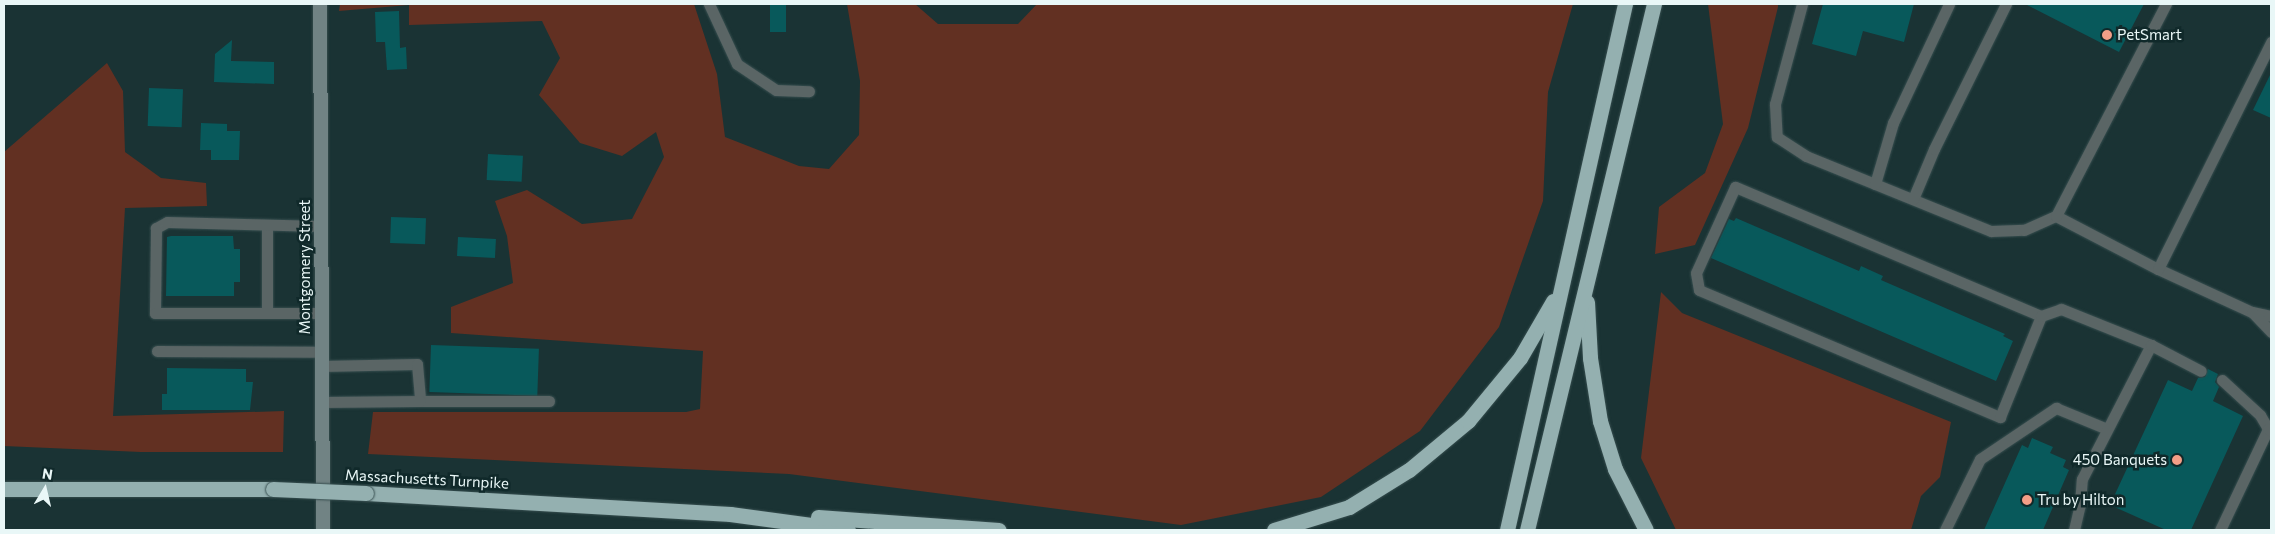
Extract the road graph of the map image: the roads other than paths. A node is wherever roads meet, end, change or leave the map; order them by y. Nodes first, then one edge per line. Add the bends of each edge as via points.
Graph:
1 (320, 4) edge
2 (708, 4) edge
3 (1625, 4) edge
4 (1654, 4) edge
5 (1802, 4) edge
6 (1949, 4) edge
7 (2006, 4) edge
8 (2166, 4) edge
9 (2271, 42) edge
10 (809, 91) dead end
11 (1875, 184) junction
12 (1913, 199) junction
13 (2056, 216) junction
14 (267, 226) junction
15 (321, 226) junction
16 (2158, 269) junction
17 (1586, 286) junction
18 (1560, 289) junction
19 (267, 311) junction
20 (2252, 312) junction
21 (321, 313) junction
22 (2040, 316) junction
23 (2271, 316) edge
24 (2271, 332) edge
25 (2151, 345) junction
26 (157, 351) dead end
27 (321, 359) junction
28 (2201, 371) dead end
29 (2222, 380) dead end
30 (420, 401) junction
31 (549, 401) dead end
32 (322, 402) junction
33 (2107, 430) junction
34 (2269, 430) edge
35 (4, 489) edge
36 (730, 514) junction
37 (323, 530) edge
38 (848, 530) edge
39 (999, 530) edge
40 (1274, 530) edge
41 (1507, 530) edge
42 (1527, 530) edge
43 (1646, 530) edge
44 (1945, 530) edge
45 (2074, 530) edge
46 (2220, 530) edge

1 - 15 main road, Montgomery Street
2 - 10 lane via 737,64 776,90
3 - 18 highway
4 - 17 highway
5 - 11 lane via 1775,104 1777,137 1806,156
6 - 11 lane via 1892,123
7 - 12 lane via 1934,149
8 - 13 lane
9 - 16 lane
11 - 12 lane
12 - 13 lane via 1991,231 2024,230
13 - 16 lane
14 - 15 lane
14 - 19 lane
14 - 19 lane via 167,222 156,228 155,313
15 - 21 main road, Montgomery Street
16 - 20 lane
17 - 42 highway
17 - 43 highway via 1590,358 1600,421 1616,469
18 - 40 highway via 1520,358 1460,428 1409,470 1349,507
18 - 41 highway
19 - 21 lane
20 - 23 lane
20 - 24 lane
21 - 27 main road, Montgomery Street
22 - 22 lane via 2000,417 1699,290 1696,273 1735,187
22 - 25 lane via 2061,309
25 - 28 lane
25 - 33 lane
26 - 27 lane
27 - 30 lane via 417,364
27 - 32 main road, Montgomery Street
29 - 34 lane via 2260,415
30 - 31 lane
30 - 32 lane
32 - 37 main road, Montgomery Street
33 - 44 lane via 2056,408 1980,459
33 - 45 lane via 2082,479
34 - 46 lane
35 - 36 highway, Massachusetts Turnpike, bridge via 273,489
36 - 38 highway, Massachusetts Turnpike
36 - 39 highway via 908,521

